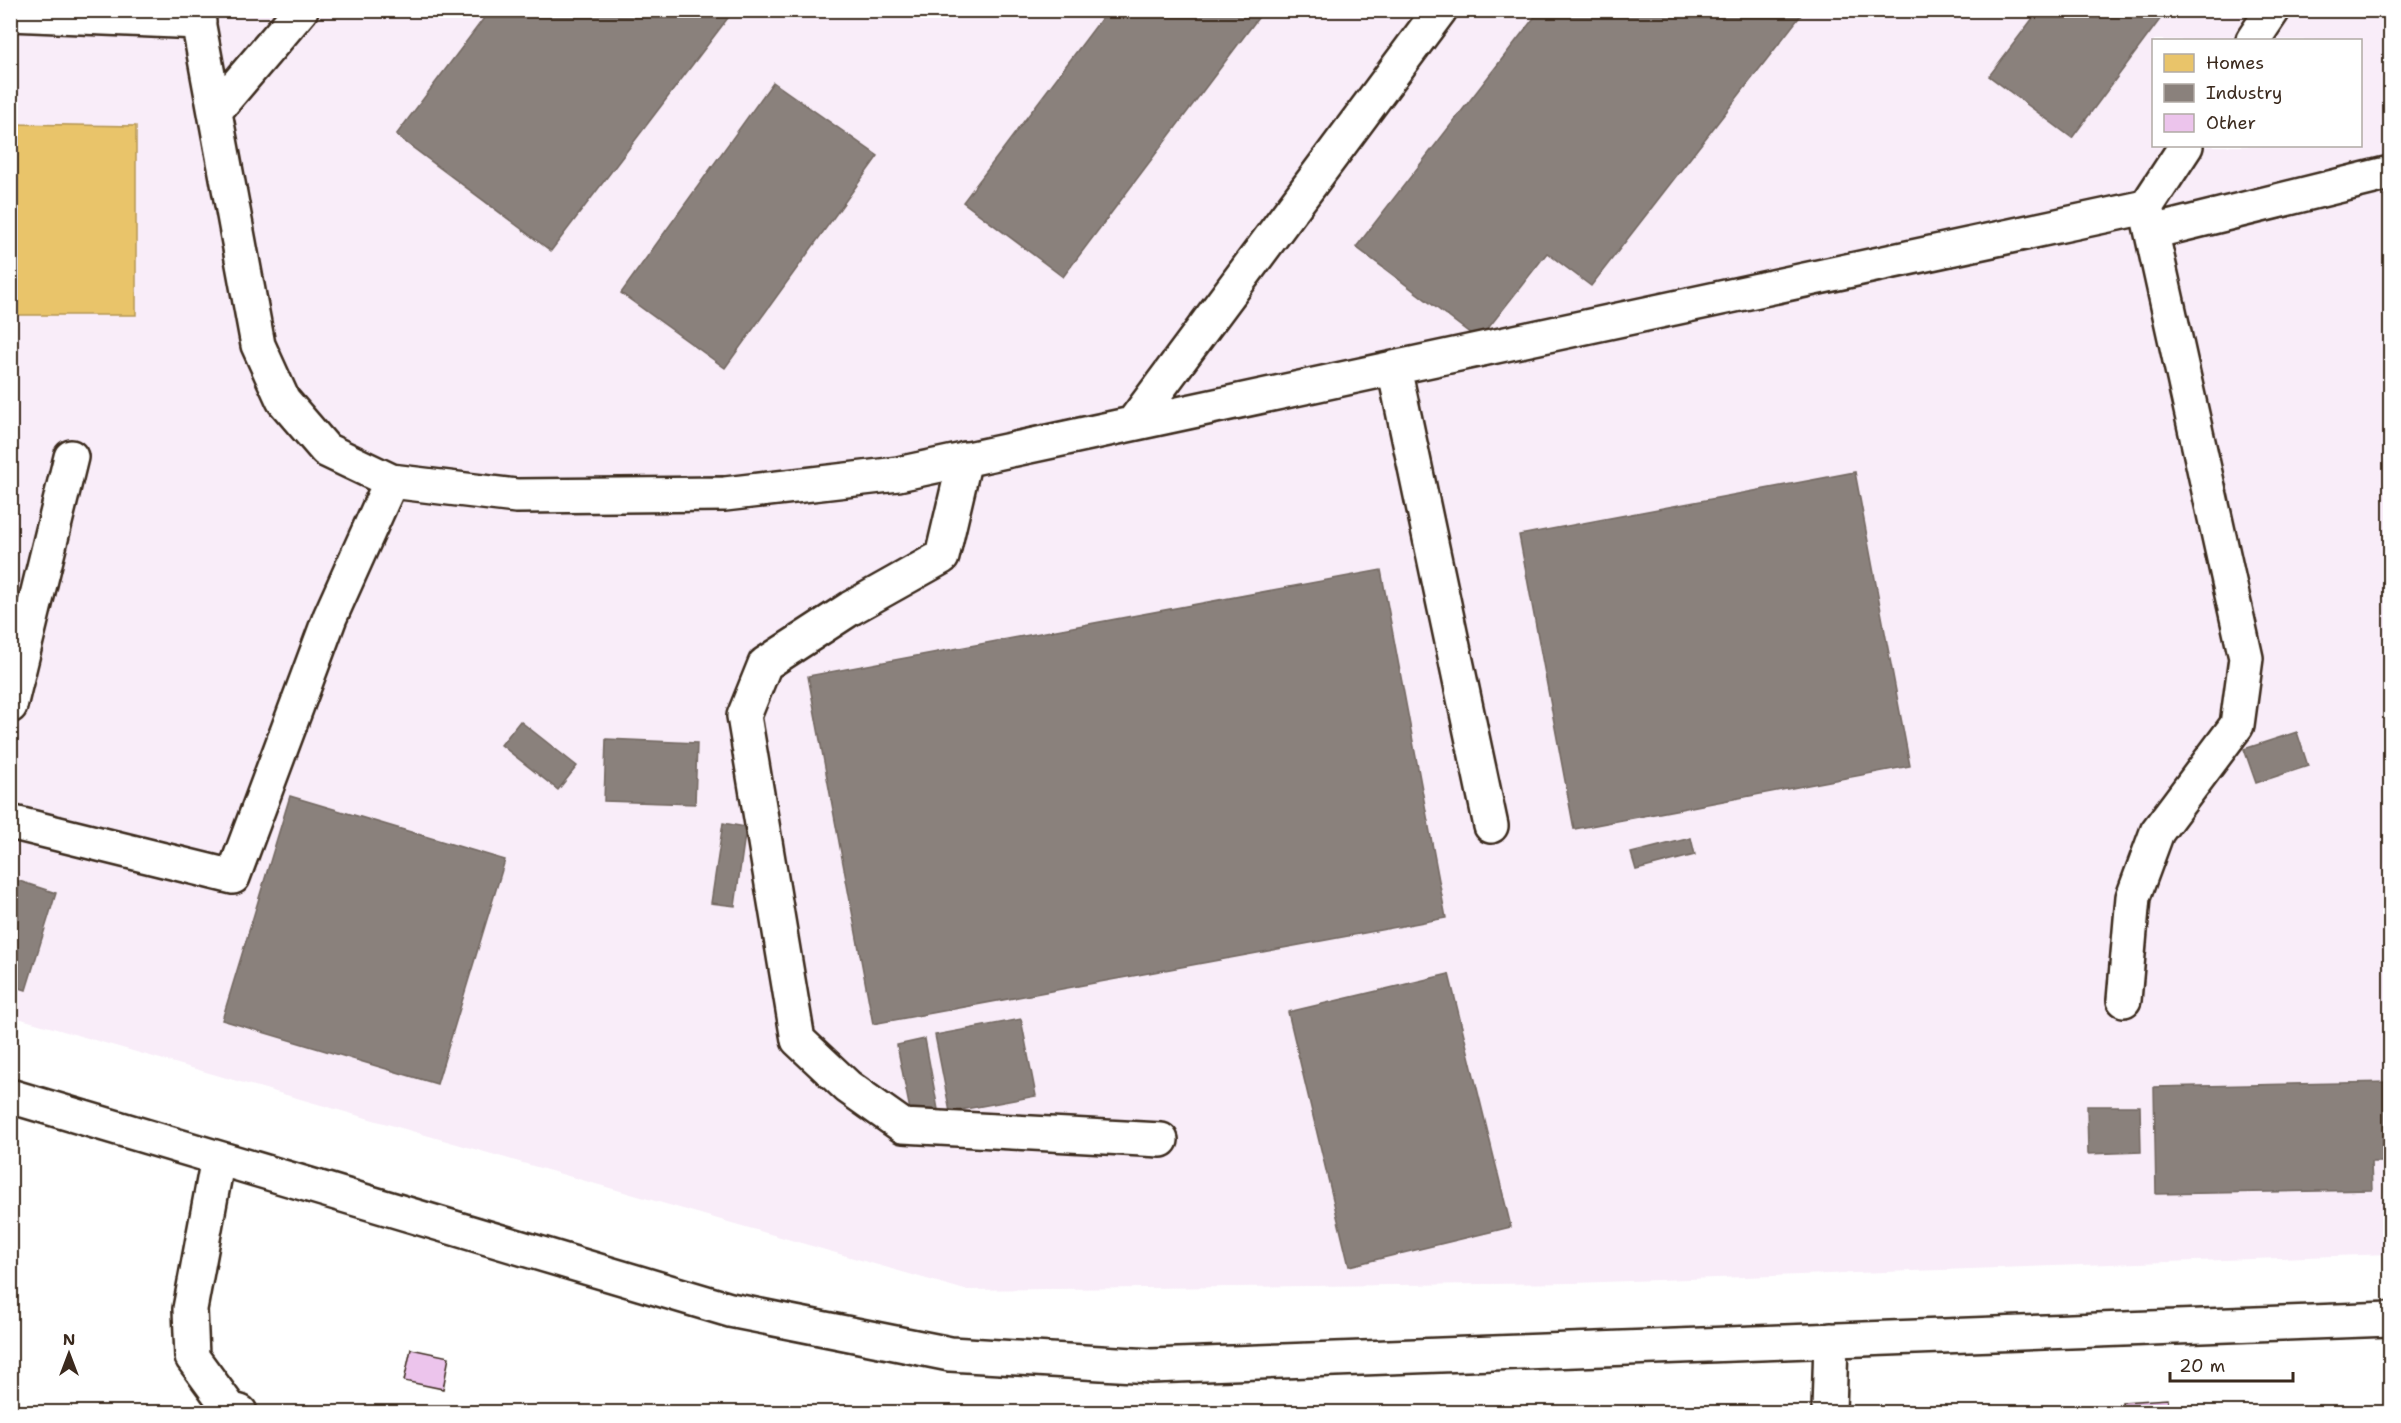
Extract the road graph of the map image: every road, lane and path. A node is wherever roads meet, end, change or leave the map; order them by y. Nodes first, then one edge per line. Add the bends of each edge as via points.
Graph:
1 (301, 10) edge
2 (1440, 10) edge
3 (2273, 10) edge
4 (10, 14) edge
5 (197, 16) edge
6 (2254, 39) edge
7 (215, 111) junction
8 (2186, 147) edge
9 (2391, 173) edge
10 (2149, 220) junction
11 (1394, 368) junction
12 (1133, 423) junction
13 (71, 457) dead end
14 (965, 459) junction
15 (391, 481) junction
16 (10, 706) edge
17 (10, 822) edge
18 (1491, 826) dead end
19 (2124, 1000) dead end
20 (10, 1096) edge
21 (1161, 1140) dead end
22 (218, 1158) junction
23 (2391, 1319) edge
24 (1831, 1340) junction
25 (240, 1413) edge
26 (1829, 1413) edge

1 - 7 street
2 - 12 street
3 - 6 street
4 - 5 street
5 - 7 street
7 - 15 street via 258,345 284,400 326,450
8 - 10 street
9 - 10 street
10 - 11 street
10 - 19 street via 2246,658 2237,725 2157,832 2133,897
11 - 12 street
11 - 18 street
12 - 14 street
13 - 16 street
14 - 15 street via 898,474 725,494 516,496
14 - 21 street via 942,556 851,608 765,664 744,716 798,1040 848,1087 903,1126
15 - 17 street via 330,617 233,877
20 - 22 street
22 - 24 street via 730,1310 950,1354 1151,1366
22 - 25 street via 190,1310 192,1357 230,1409
23 - 24 street
24 - 26 street

